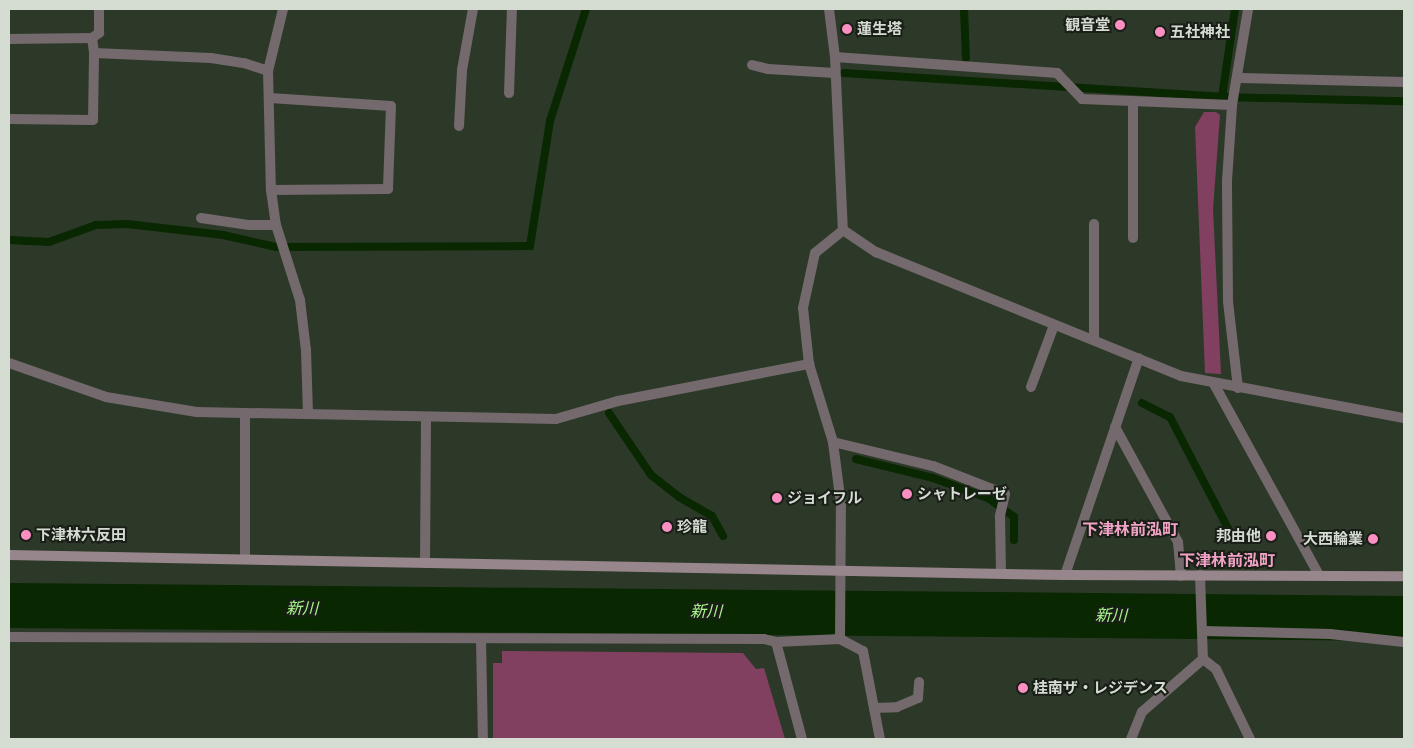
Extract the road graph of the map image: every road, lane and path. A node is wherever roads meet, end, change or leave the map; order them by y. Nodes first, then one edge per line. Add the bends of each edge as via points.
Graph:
1 (99, 9) edge
2 (283, 9) edge
3 (473, 9) edge
4 (512, 9) edge
5 (830, 9) edge
6 (1248, 9) edge
7 (92, 38) junction
8 (9, 39) edge
9 (94, 52) junction
10 (835, 57) junction
11 (752, 65) dead end
12 (268, 71) junction
13 (835, 74) junction
14 (1238, 82) junction
15 (1404, 82) edge
16 (509, 93) dead end
17 (270, 98) junction
18 (1233, 102) junction
19 (1133, 103) junction
20 (9, 119) edge
21 (459, 126) dead end
22 (271, 190) junction
23 (201, 218) dead end
24 (276, 224) junction
25 (1094, 224) dead end
26 (843, 230) junction
27 (1133, 238) dead end
28 (1054, 324) junction
29 (1094, 340) junction
30 (1139, 358) junction
31 (9, 362) edge
32 (809, 364) junction
33 (1214, 384) junction
34 (1031, 387) dead end
35 (1238, 388) junction
36 (308, 412) junction
37 (245, 413) junction
38 (426, 417) junction
39 (1404, 418) edge
40 (1115, 428) junction
41 (833, 442) junction
42 (9, 555) edge
43 (245, 559) junction
44 (425, 563) junction
45 (841, 570) junction
46 (1001, 574) junction
47 (1065, 575) junction
48 (1200, 575) junction
49 (1319, 575) junction
50 (1182, 576) junction
51 (1404, 576) edge
52 (1202, 631) junction
53 (9, 637) edge
54 (481, 639) junction
55 (840, 639) junction
56 (776, 642) junction
57 (1404, 642) edge
58 (1203, 659) junction
59 (919, 682) dead end
60 (874, 708) junction
61 (483, 739) edge
62 (802, 739) edge
63 (880, 739) edge
64 (1131, 739) edge
65 (1250, 739) edge

1 - 7 street via 99,33
2 - 12 street
3 - 21 street via 462,70
4 - 16 street
5 - 10 street
6 - 14 street
7 - 8 street
7 - 9 street
9 - 12 street via 211,58
9 - 20 street via 93,120
10 - 13 street
10 - 19 street via 1057,74 1082,99
11 - 13 street
12 - 17 street
13 - 26 street
14 - 15 street
14 - 18 street
17 - 22 street
17 - 22 street via 391,106 388,189
18 - 19 street
18 - 35 street via 1227,181 1228,301
19 - 27 street
22 - 24 street
23 - 24 street via 250,225
24 - 36 street via 300,300
25 - 29 street
26 - 28 street via 876,252
26 - 32 street via 815,252 803,308
28 - 29 street
28 - 34 street
29 - 30 street
30 - 33 street via 1182,376
30 - 40 street
31 - 37 street via 106,397 198,412
32 - 38 street via 618,401 556,420
32 - 41 street
33 - 35 street
33 - 49 street
35 - 39 street
36 - 37 street
36 - 38 street
37 - 43 street
38 - 44 street
40 - 47 street
40 - 50 street via 1178,542
41 - 45 street via 841,504
41 - 46 street via 934,466 1005,494 1000,516
42 - 43 street
43 - 44 street
44 - 45 street
45 - 46 street
45 - 55 street
46 - 47 street
47 - 50 street
48 - 49 street
48 - 50 street
48 - 52 street
49 - 51 street
52 - 57 street via 1330,634
52 - 58 street
53 - 54 street
54 - 56 street via 764,639
54 - 61 street
55 - 56 street
55 - 60 street via 863,651
56 - 62 street
58 - 64 street via 1142,712
58 - 65 street via 1216,669
59 - 60 street via 918,698 897,706
60 - 63 street

